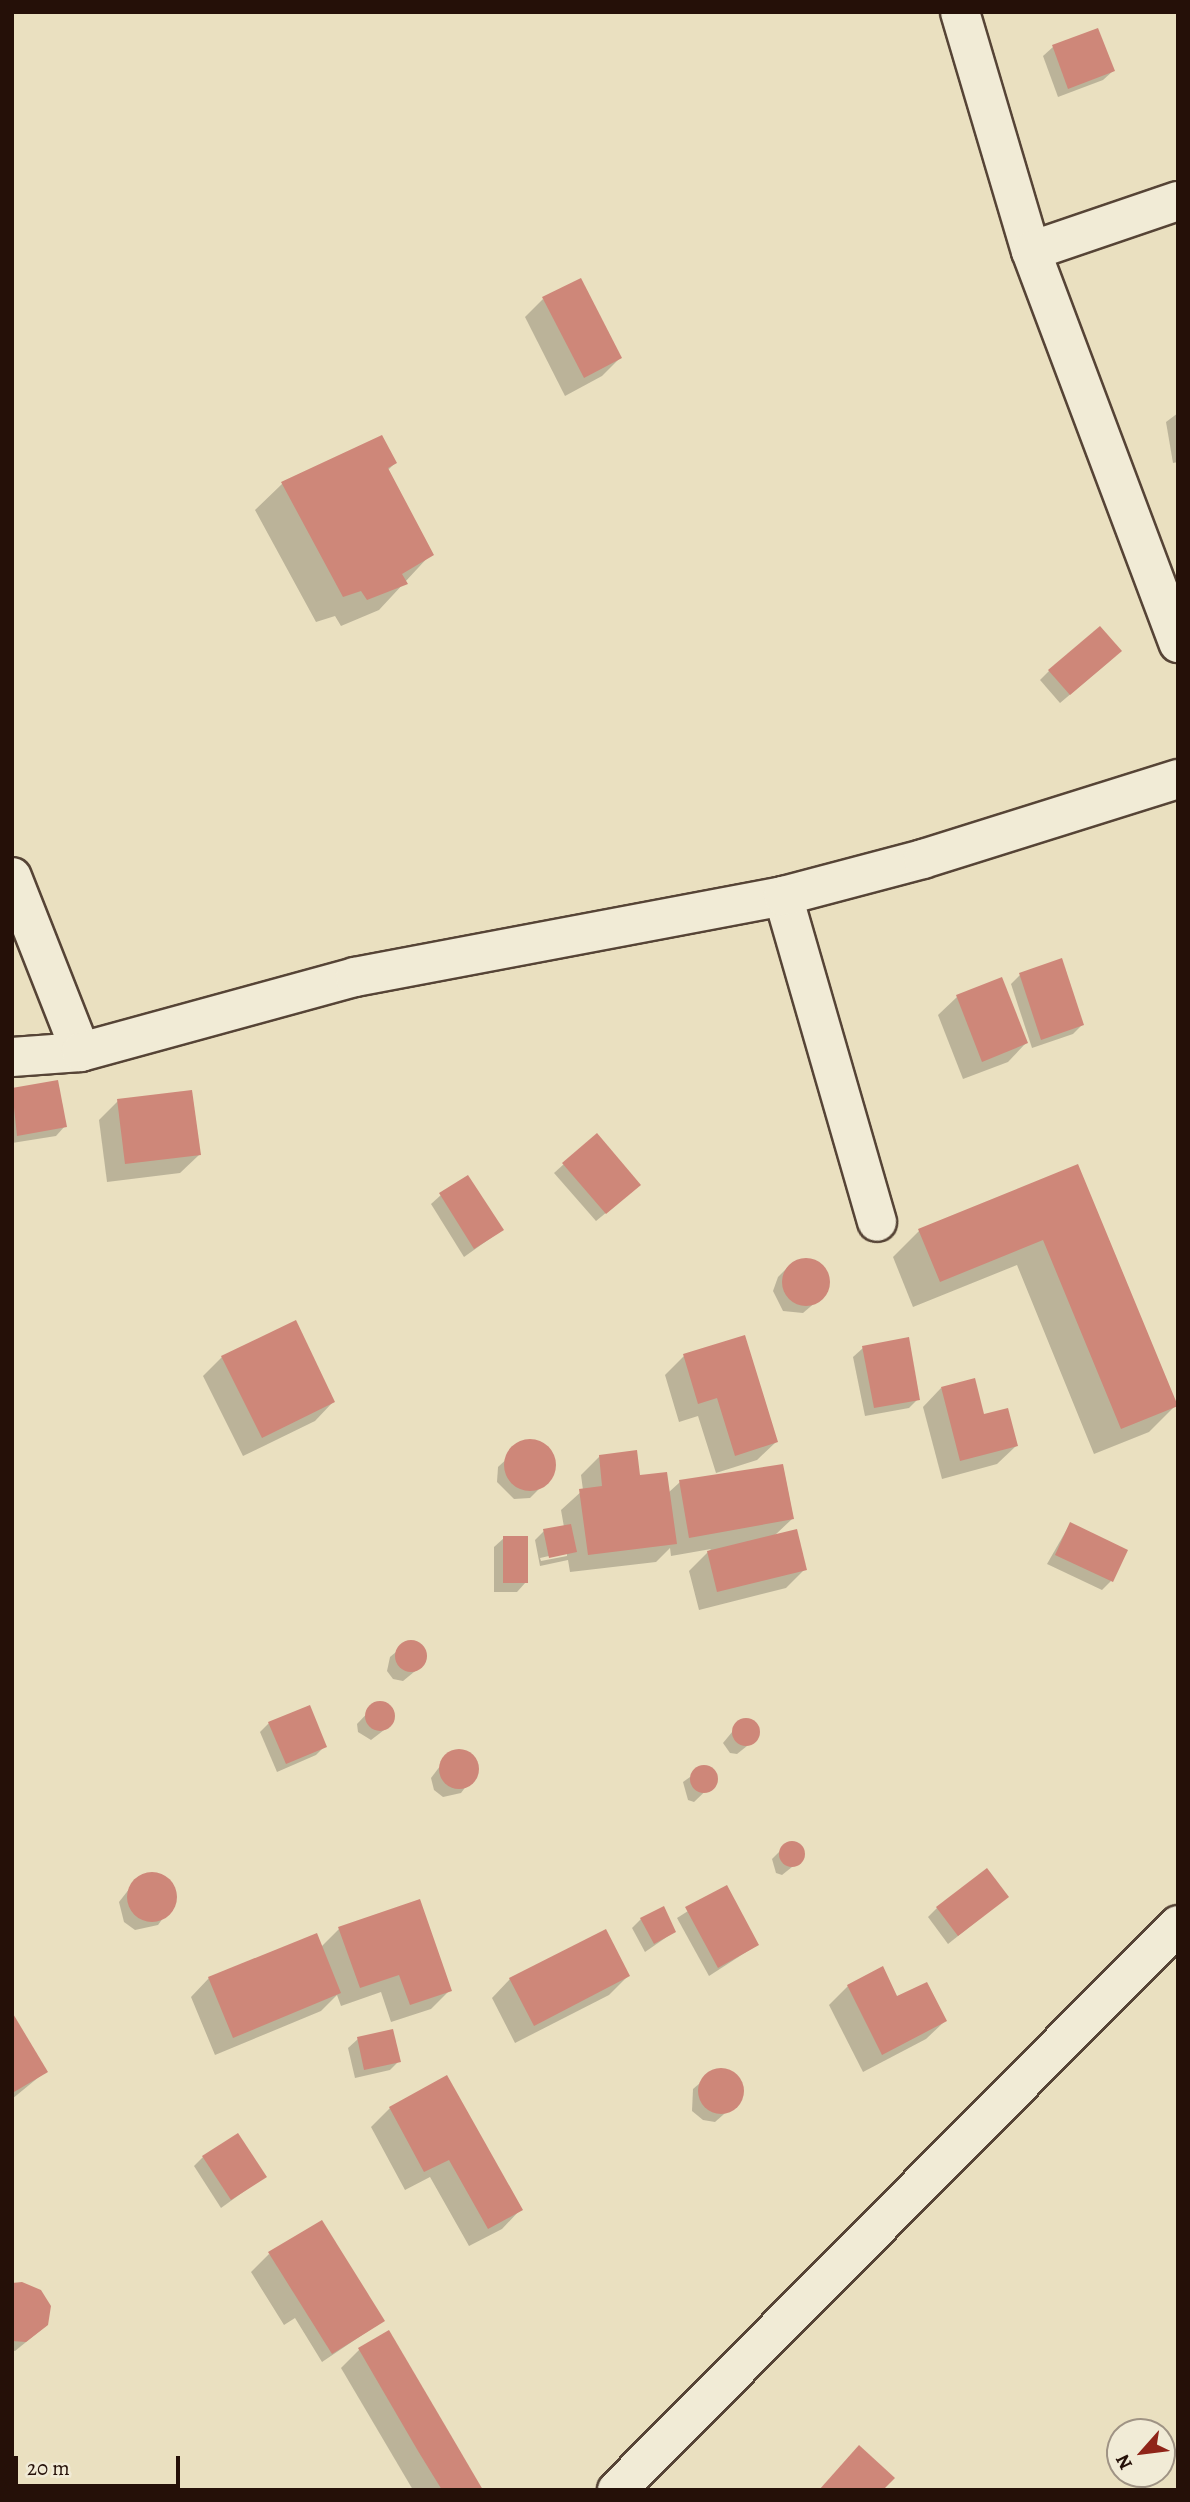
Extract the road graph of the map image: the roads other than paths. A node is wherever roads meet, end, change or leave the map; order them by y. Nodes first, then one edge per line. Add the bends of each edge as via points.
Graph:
1 (960, 12) edge
2 (1178, 201) edge
3 (1031, 251) junction
4 (1178, 643) edge
5 (1178, 779) edge
6 (12, 877) edge
7 (783, 896) junction
8 (81, 1052) junction
9 (12, 1057) edge
10 (877, 1222) dead end
11 (1178, 1925) edge
12 (617, 2490) edge

1 - 3 street
2 - 3 street
3 - 4 street
5 - 7 street via 923,859
6 - 8 street
7 - 8 street via 355,977
7 - 10 street
8 - 9 street
11 - 12 street

